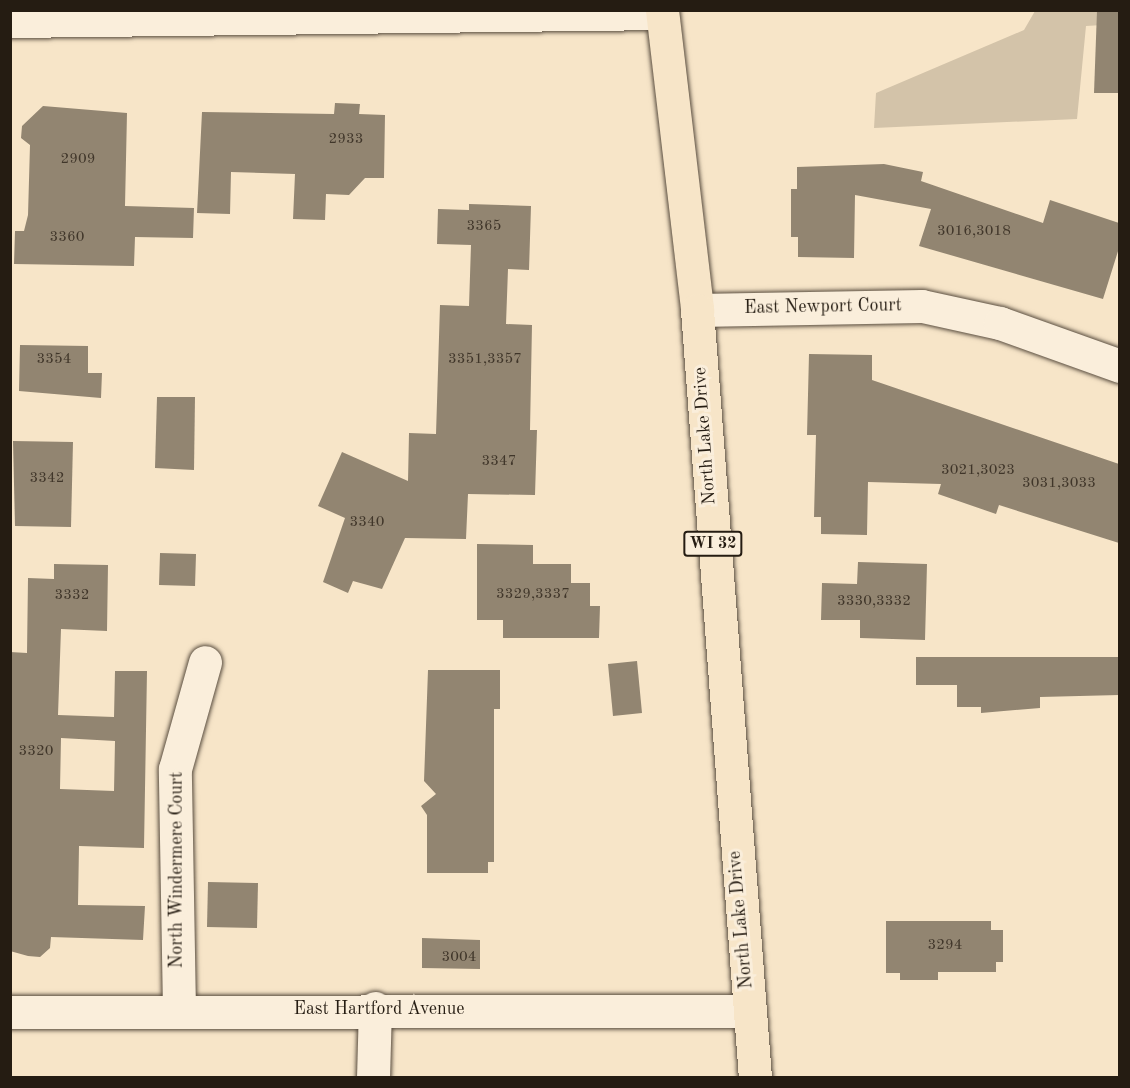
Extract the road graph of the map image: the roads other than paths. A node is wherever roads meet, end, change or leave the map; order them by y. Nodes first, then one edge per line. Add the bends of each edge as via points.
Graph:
1 (662, 12) edge
2 (10, 21) edge
3 (697, 310) junction
4 (1119, 366) edge
5 (205, 662) dead end
6 (375, 1008) junction
7 (179, 1010) junction
8 (748, 1011) junction
9 (10, 1012) edge
10 (373, 1077) edge
11 (755, 1077) edge

1 - 2 street
1 - 3 main road, North Lake Drive / WI 32
3 - 4 street, East Newport Court via 922,306 1000,323
3 - 8 main road, North Lake Drive / WI 32
5 - 7 street, North Windermere Court via 176,769
6 - 7 street, East Hartford Avenue
6 - 8 street, East Hartford Avenue
6 - 10 street
7 - 9 street, East Hartford Avenue
8 - 11 main road, North Lake Drive / WI 32

